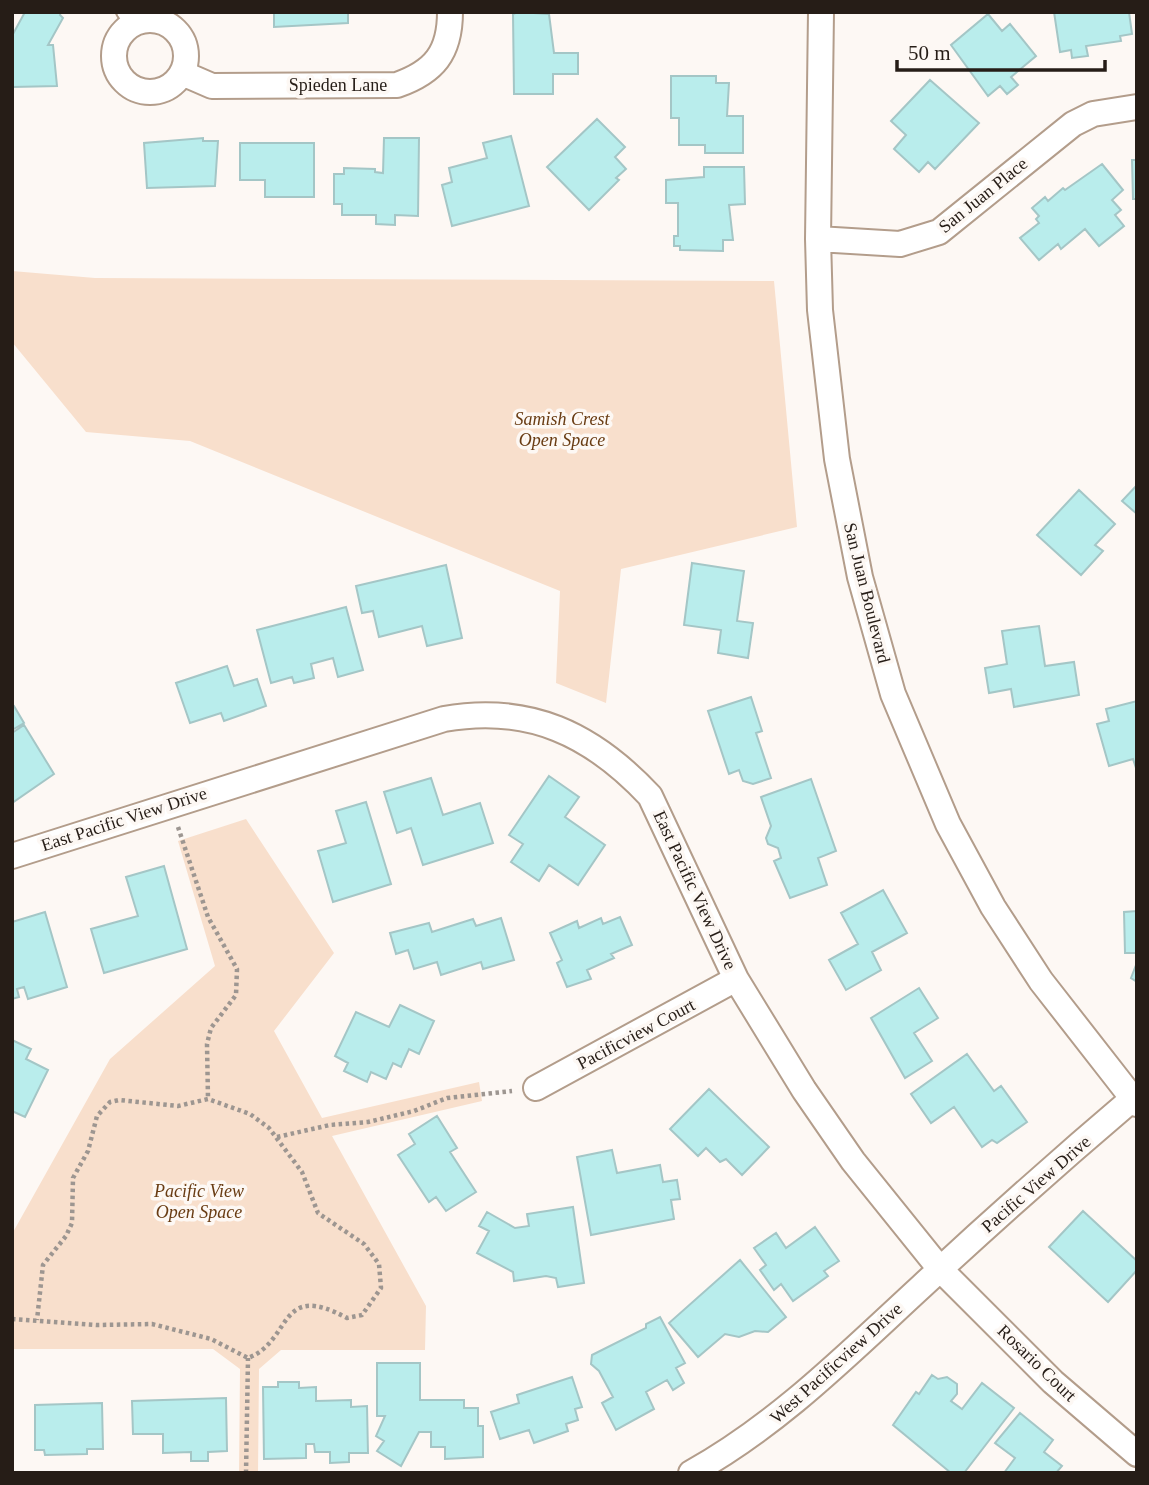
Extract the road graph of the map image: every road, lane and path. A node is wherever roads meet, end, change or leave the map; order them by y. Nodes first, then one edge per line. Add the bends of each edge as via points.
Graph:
1 (450, 12) edge
2 (821, 12) edge
3 (127, 18) edge
4 (182, 73) junction
5 (1137, 107) edge
6 (818, 239) junction
7 (170, 803) junction
8 (12, 856) edge
9 (736, 979) junction
10 (536, 1088) joint
11 (208, 1099) junction
12 (1135, 1100) edge
13 (277, 1137) junction
14 (940, 1269) junction
15 (12, 1319) edge
16 (37, 1320) junction
17 (248, 1358) junction
18 (1137, 1454) edge
19 (246, 1473) edge
20 (691, 1473) edge

1 - 4 street, Spieden Lane via 437,63 418,78 397,85 212,86
2 - 6 street, San Juan Boulevard
3 - 4 street via 151,19 176,31 187,57
3 - 4 street via 114,55 124,80 149,92 163,89
5 - 6 street, San Juan Place via 1093,114 1073,124 939,232 900,244
6 - 12 street, San Juan Boulevard via 820,310 837,459 860,577 892,694 948,824 993,907 1041,981
7 - 8 street, East Pacific View Drive
7 - 9 street, East Pacific View Drive via 444,719 501,715 541,722 575,734 602,752 650,796
7 - 11 path via 208,917 237,969 237,989 211,1028 207,1044
9 - 10 street, Pacificview Court
9 - 14 street, East Pacific View Drive via 853,1161
10 - 13 path via 447,1098 368,1122
11 - 13 path via 250,1114
11 - 16 path via 178,1106 119,1100 103,1108 73,1178 69,1230 43,1265
12 - 14 street, Pacific View Drive
13 - 17 path via 302,1172 318,1213 372,1252 379,1264 381,1288 370,1307 356,1318 319,1304 305,1306
14 - 18 street, Rosario Court via 1053,1382
14 - 20 street, West Pacificview Drive via 790,1408 733,1450
15 - 16 path
16 - 17 path via 152,1324 211,1339
17 - 19 path

